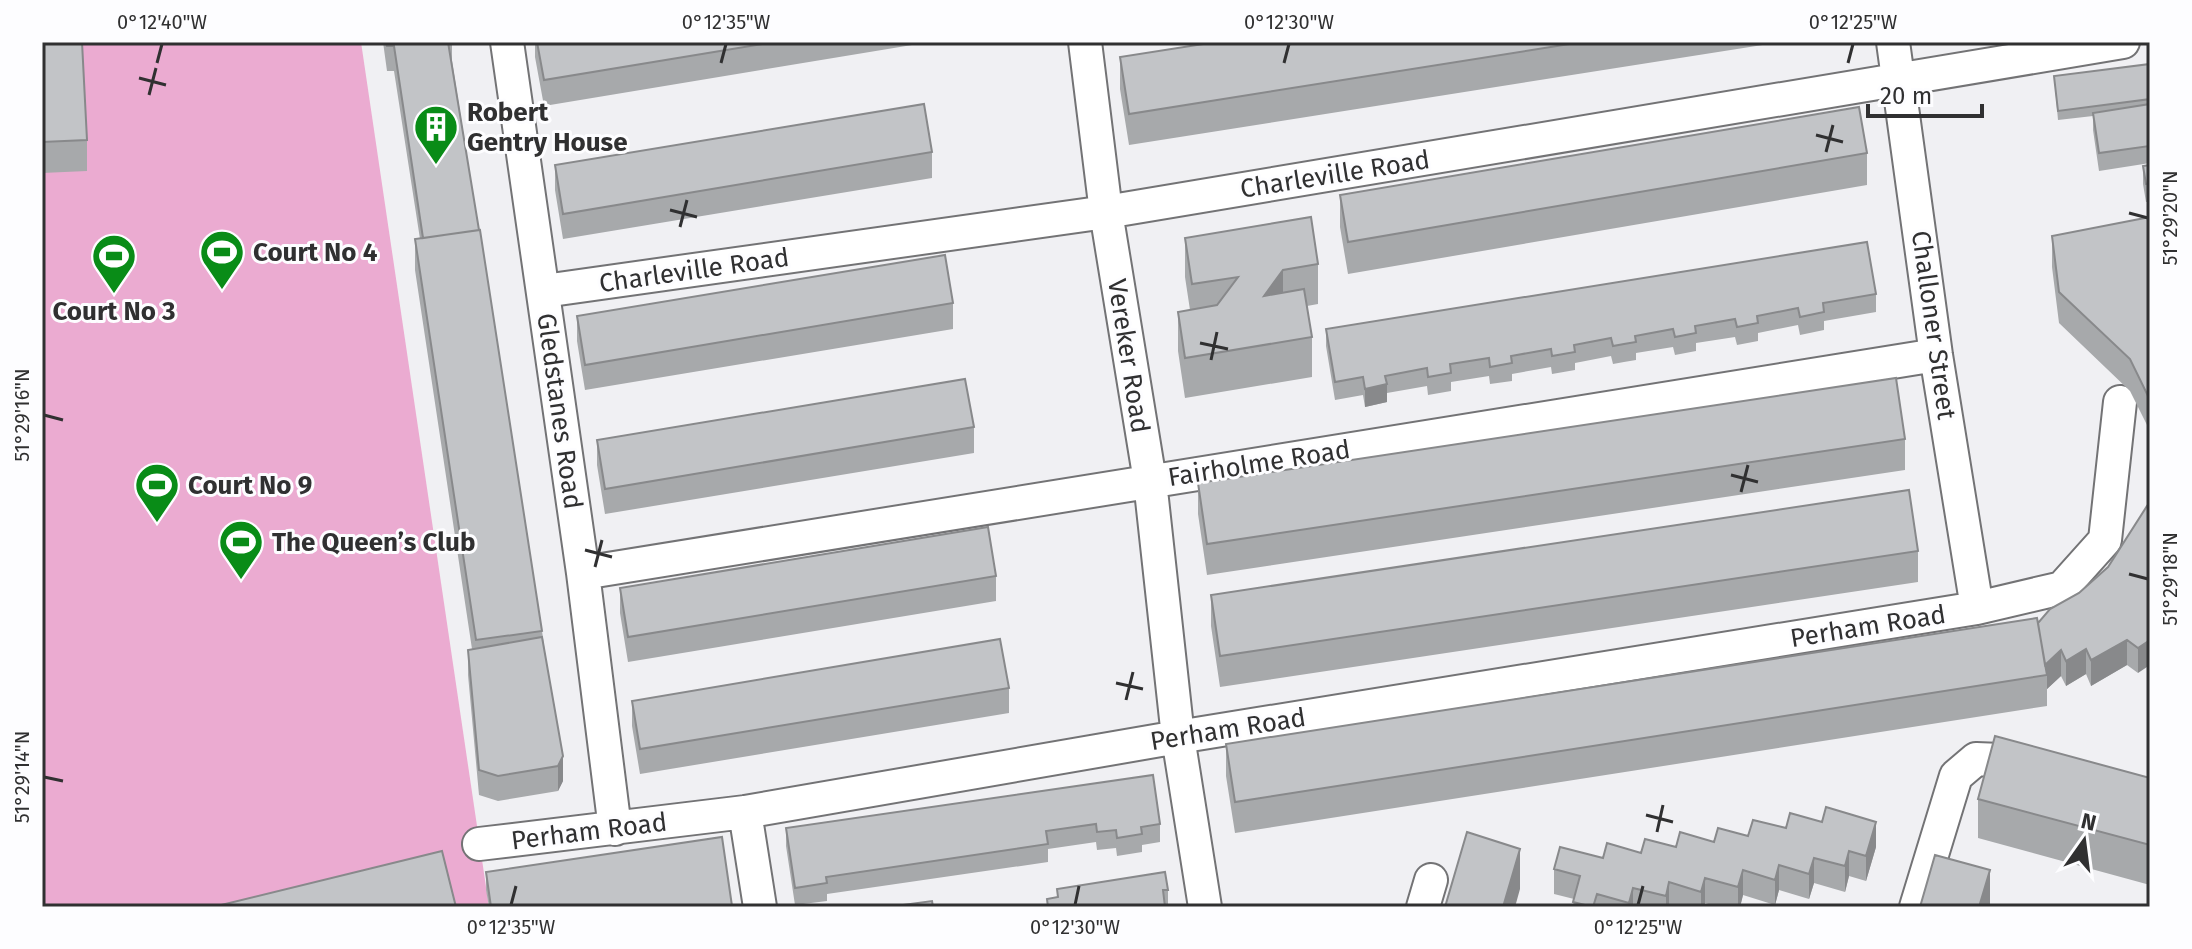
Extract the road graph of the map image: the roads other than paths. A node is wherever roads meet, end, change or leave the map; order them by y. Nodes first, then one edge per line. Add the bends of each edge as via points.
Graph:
1 (507, 42) edge
2 (1085, 42) edge
3 (1893, 42) edge
4 (2123, 42) edge
5 (1898, 81) junction
6 (1106, 212) junction
7 (544, 291) junction
8 (1936, 355) junction
9 (2120, 402) dead end
10 (1150, 481) junction
11 (583, 573) junction
12 (1977, 608) junction
13 (1178, 737) junction
14 (2061, 776) edge
15 (745, 812) junction
16 (615, 829) junction
17 (479, 844) dead end
18 (760, 907) edge
19 (1205, 907) edge
20 (1916, 907) edge

1 - 7 street, Gledstanes Road
2 - 6 street, Vereker Road
3 - 5 street, Challoner Street
4 - 5 street, Charleville Road
5 - 6 street, Charleville Road
5 - 8 street, Challoner Street
6 - 7 street, Charleville Road
6 - 10 street, Vereker Road
7 - 11 street, Gledstanes Road
8 - 10 street, Fairholme Road
8 - 12 street, Challoner Street
9 - 12 street, Perham Road via 2105,540 2062,588
10 - 11 street, Fairholme Road
10 - 13 street, Vereker Road
11 - 16 street, Gledstanes Road
12 - 13 street, Perham Road
13 - 15 street, Perham Road
13 - 19 street, Vereker Road
14 - 20 street via 1976,759 1956,776
15 - 16 street, Perham Road
15 - 18 street
16 - 17 street, Perham Road

